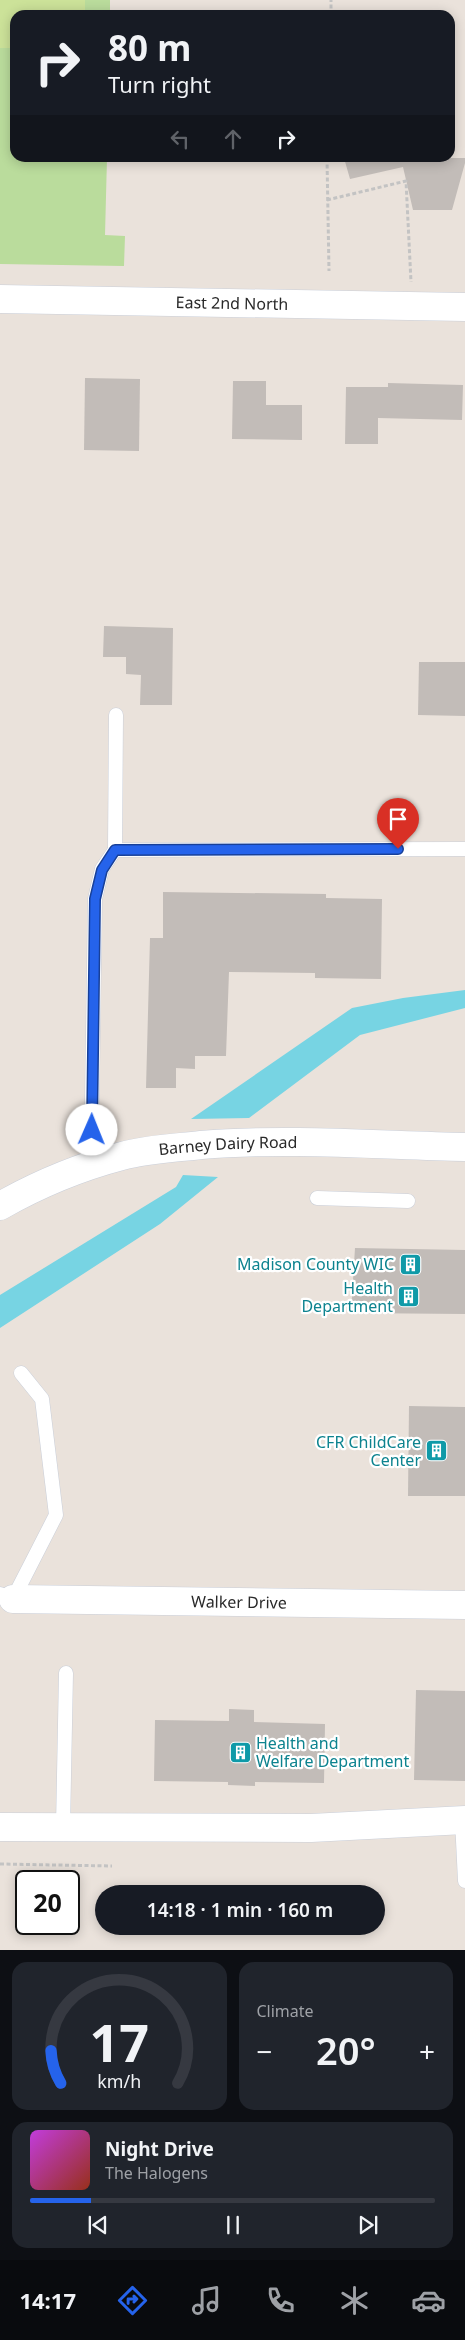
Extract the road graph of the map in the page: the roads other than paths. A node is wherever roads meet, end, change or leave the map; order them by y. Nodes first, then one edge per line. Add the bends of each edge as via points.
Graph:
1 (0, 299) edge
2 (465, 307) edge
3 (116, 715) dead end
4 (465, 849) edge
5 (115, 850) junction
6 (465, 1147) edge
7 (90, 1166) junction
8 (317, 1198) dead end
9 (408, 1201) dead end
10 (0, 1206) edge
11 (21, 1373) dead end
12 (7, 1596) edge
13 (465, 1605) edge
14 (66, 1673) dead end
15 (464, 1820) edge
16 (0, 1827) edge
17 (63, 1827) junction
18 (465, 1881) edge

1 - 2 street, East 2nd North
3 - 5 lane
4 - 5 lane
5 - 7 lane via 102,870 95,899
6 - 7 street, Barney Dairy Road via 251,1141 173,1148 123,1156
7 - 10 street, Barney Dairy Road via 25,1192
8 - 9 lane
11 - 12 lane via 42,1399 56,1514
12 - 13 street, Walker Drive
14 - 17 lane
15 - 17 street via 311,1828
15 - 18 lane
16 - 17 street

